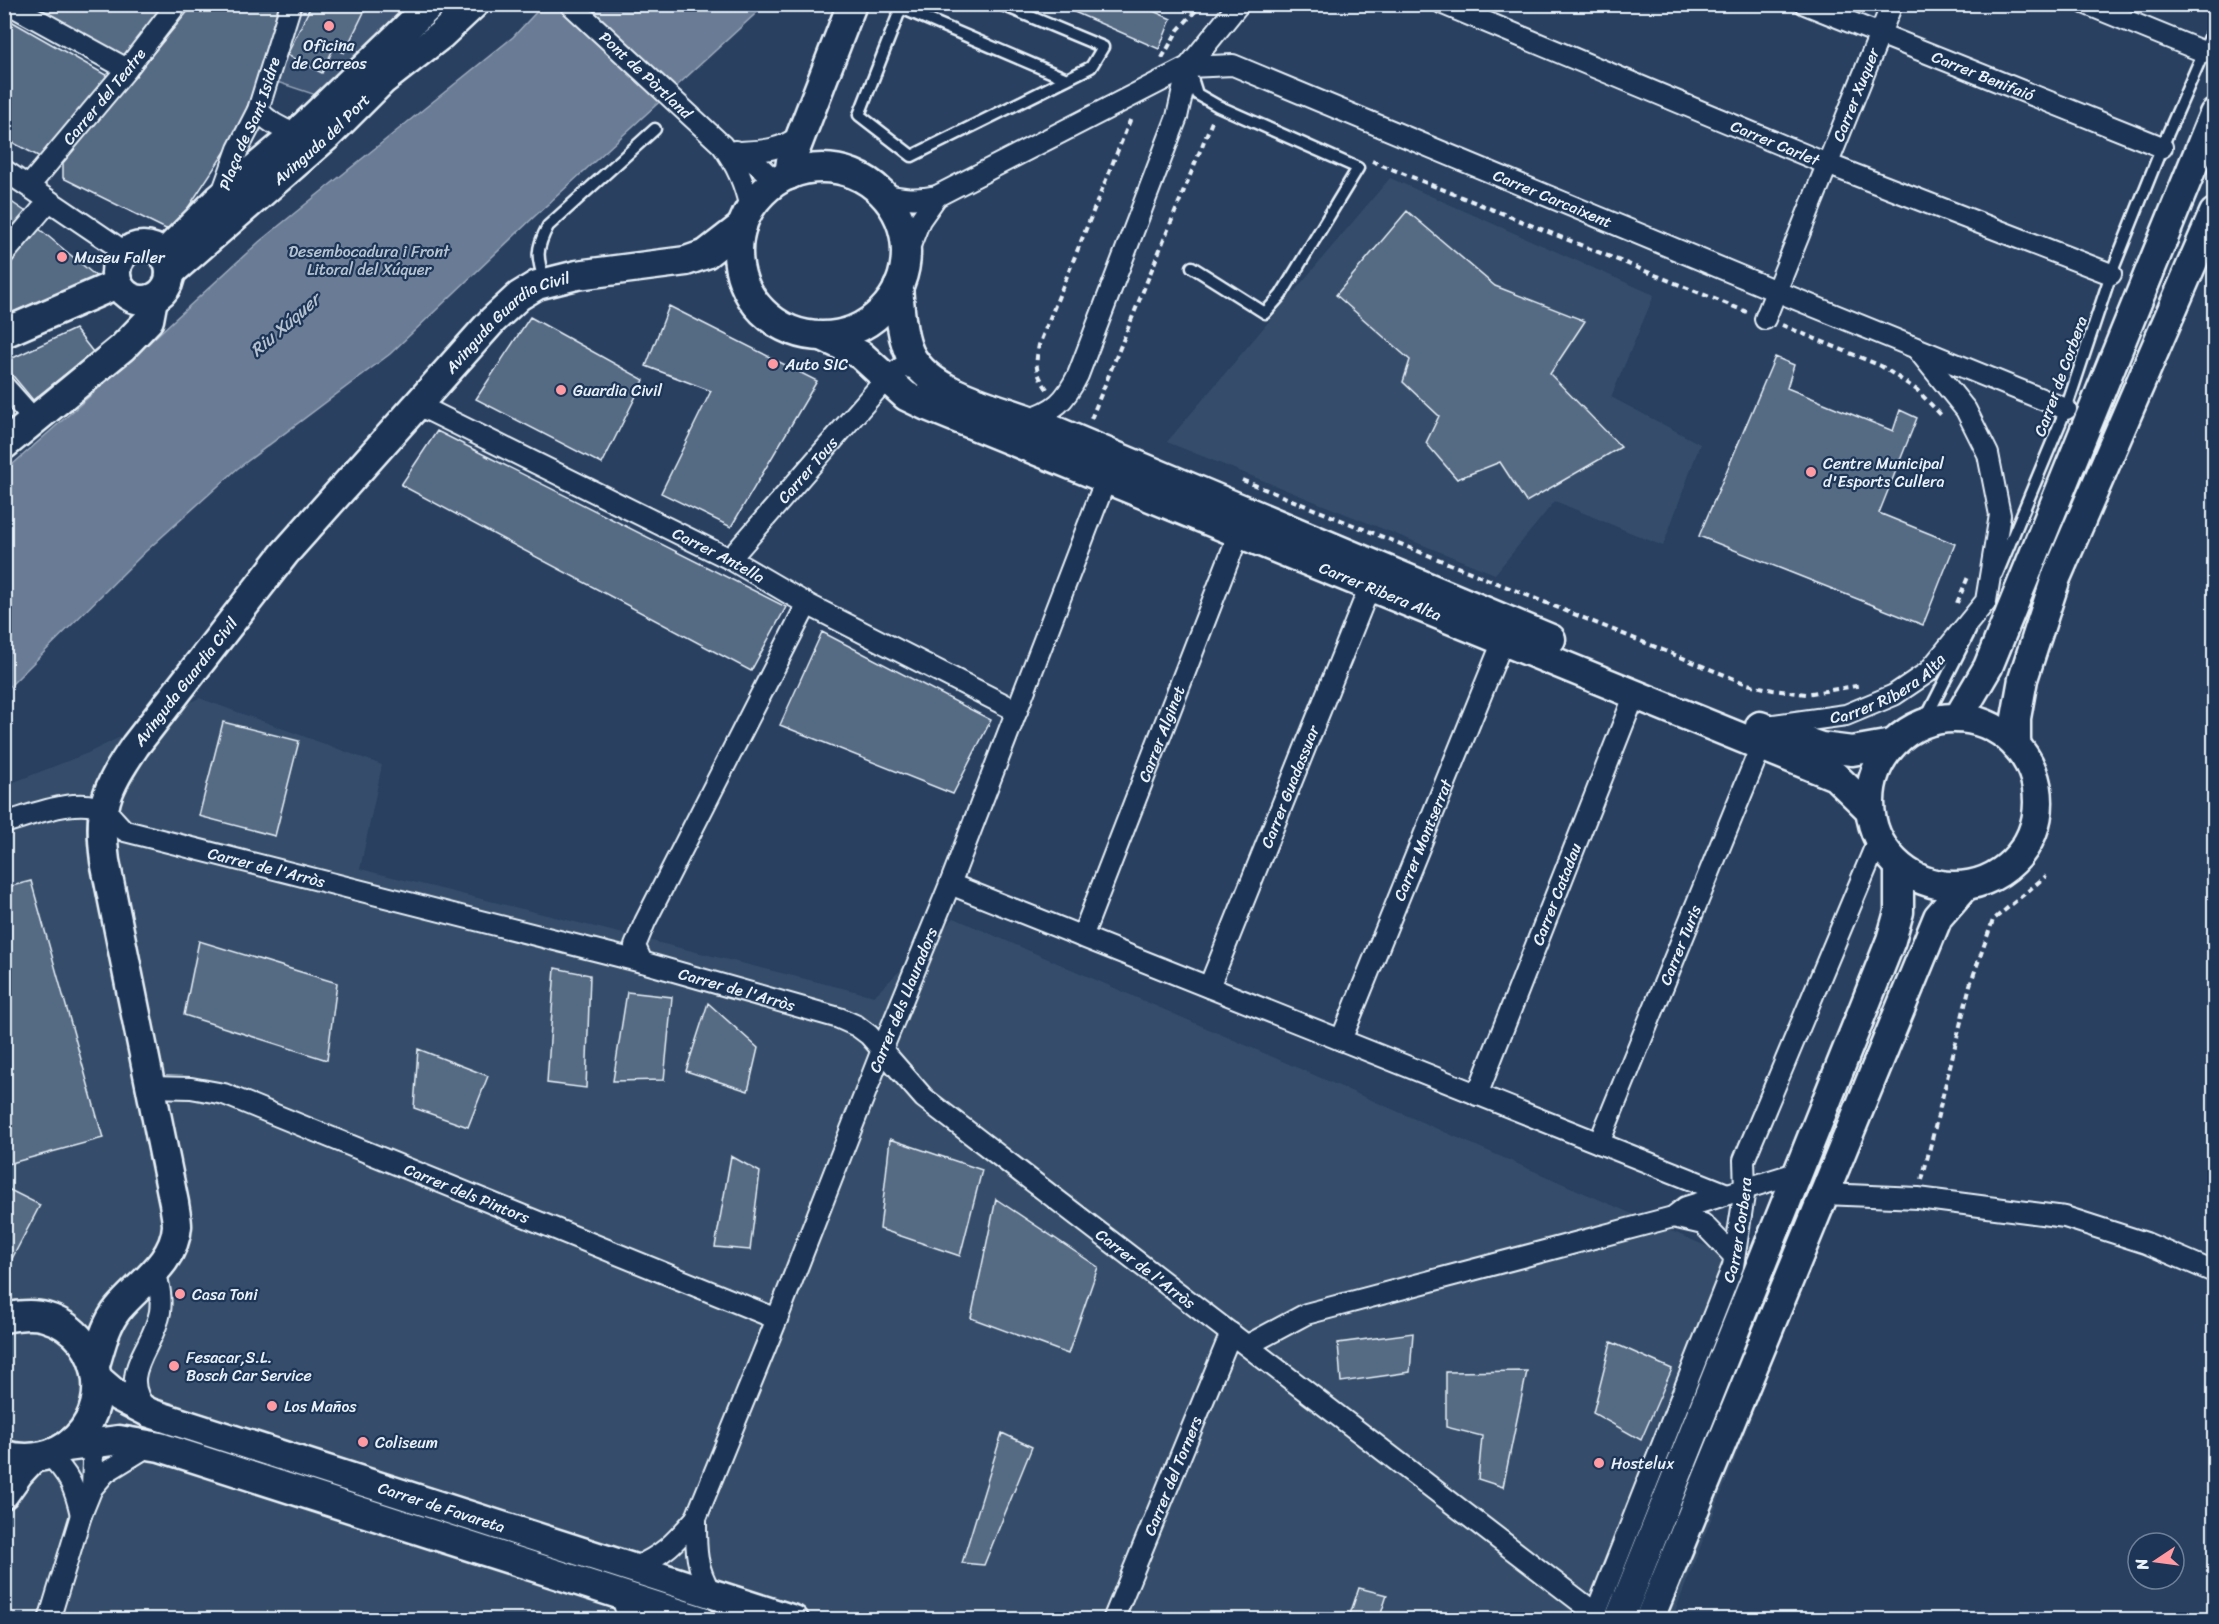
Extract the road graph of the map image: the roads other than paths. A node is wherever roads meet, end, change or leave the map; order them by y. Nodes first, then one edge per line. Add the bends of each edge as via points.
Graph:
1 (9, 4) edge
2 (177, 4) edge
3 (291, 4) edge
4 (431, 4) edge
5 (474, 4) edge
6 (570, 4) edge
7 (852, 4) edge
8 (922, 4) edge
9 (1000, 4) edge
10 (1239, 4) edge
11 (1443, 4) edge
12 (1806, 4) edge
13 (1892, 4) edge
14 (2086, 4) edge
15 (918, 16) junction
16 (2214, 28) edge
17 (1880, 35) junction
18 (2204, 52) junction
19 (1188, 67) junction
20 (127, 69) junction
21 (1067, 79) junction
22 (817, 95) junction
23 (258, 110) junction
24 (2214, 114) edge
25 (655, 129) dead end
26 (296, 134) junction
27 (801, 135) junction
28 (2162, 147) junction
29 (729, 149) junction
30 (1827, 164) junction
31 (4, 170) edge
32 (844, 171) junction
33 (783, 178) junction
34 (29, 186) junction
35 (882, 194) junction
36 (937, 196) junction
37 (220, 198) junction
38 (49, 201) junction
39 (2214, 213) edge
40 (746, 217) junction
41 (125, 252) junction
42 (4, 254) edge
43 (906, 256) junction
44 (686, 261) junction
45 (166, 264) junction
46 (1192, 267) dead end
47 (2111, 274) junction
48 (545, 283) junction
49 (117, 284) junction
50 (898, 287) junction
51 (1776, 291) junction
52 (748, 293) junction
53 (153, 299) junction
54 (1765, 319) road end
55 (4, 333) edge
56 (824, 337) junction
57 (1916, 347) junction
58 (918, 368) junction
59 (886, 379) junction
60 (4, 386) edge
61 (418, 405) junction
62 (2066, 409) junction
63 (36, 419) junction
64 (1027, 420) junction
65 (4, 445) edge
66 (1106, 479) junction
67 (1239, 533) junction
68 (730, 558) junction
69 (1370, 586) junction
70 (1986, 601) junction
71 (807, 604) junction
72 (1503, 640) junction
73 (1635, 694) junction
74 (1017, 711) junction
75 (1958, 718) junction
76 (1917, 726) junction
77 (1761, 736) junction
78 (1892, 744) junction
79 (2016, 745) junction
80 (1869, 809) junction
81 (104, 810) junction
82 (4, 823) edge
83 (1878, 840) junction
84 (1899, 867) junction
85 (950, 884) junction
86 (1965, 886) junction
87 (1082, 937) junction
88 (642, 962) junction
89 (1209, 987) junction
90 (1341, 1040) junction
91 (882, 1050) junction
92 (151, 1087) junction
93 (1477, 1095) junction
94 (1599, 1143) junction
95 (1799, 1172) junction
96 (1736, 1191) junction
97 (1824, 1194) junction
98 (1673, 1217) junction
99 (1734, 1256) junction
100 (155, 1270) junction
101 (2214, 1272) edge
102 (117, 1310) junction
103 (4, 1318) edge
104 (777, 1319) junction
105 (65, 1326) junction
106 (1231, 1332) junction
107 (1248, 1345) junction
108 (96, 1372) junction
109 (150, 1413) junction
110 (150, 1445) junction
111 (60, 1451) junction
112 (4, 1455) edge
113 (92, 1488) junction
114 (4, 1494) edge
115 (81, 1515) junction
116 (696, 1518) junction
117 (634, 1568) junction
118 (711, 1593) junction
119 (625, 1607) edge
120 (1602, 1617) edge
121 (697, 1619) edge
122 (49, 1620) edge
123 (795, 1620) edge
124 (1113, 1620) edge
125 (1649, 1620) edge

1 - 20 street
2 - 20 street, Carrer del Teatre
3 - 23 street, Plaça de Sant Isidre
4 - 26 street, Avinguda del Port
5 - 45 street, Avinguda del Port via 382,81 327,136
6 - 29 street, Pont de Pòrtland
7 - 22 street
8 - 15 lane
9 - 21 lane via 1103,47 1091,67
10 - 19 street
11 - 30 street, Carrer Carlet
12 - 17 street, Carrer Benifaió
13 - 17 street, Carrer Xuquer
14 - 18 street
15 - 21 lane
15 - 21 lane via 901,8 859,115 912,156
16 - 18 lane, Carrer de Corbera
17 - 28 street, Carrer Benifaió
17 - 30 street, Carrer Xuquer
18 - 28 lane, Carrer de Corbera
19 - 36 street
19 - 46 lane via 1197,94 1358,168 1281,295 1265,313
19 - 51 street, Carrer Carcaixent via 1233,65
19 - 64 street via 1177,117 1070,392 1046,414
20 - 34 street, Carrer del Teatre
22 - 27 street
22 - 32 street via 813,115 820,149
23 - 26 street via 270,122
23 - 37 street, Plaça de Sant Isidre
24 - 75 street via 1988,667
25 - 48 lane via 548,226 537,259
26 - 37 street, Avinguda del Port
27 - 29 street via 773,150
27 - 33 street
28 - 47 lane, Carrer de Corbera
29 - 33 street
29 - 40 street
30 - 47 street, Carrer Carlet
30 - 51 street, Carrer Xuquer
31 - 34 street
32 - 33 street via 807,169
32 - 35 street via 865,180
33 - 40 street via 762,193
34 - 38 street
35 - 36 street via 918,200
35 - 43 street via 896,212 904,233
36 - 43 street via 920,220
37 - 45 street, Plaça de Sant Isidre
38 - 41 street
38 - 42 street
39 - 79 street via 2056,578 2024,680 2016,718
40 - 44 street, Avinguda Guardia Civil via 706,254
40 - 52 street via 738,249 740,272
41 - 45 street via 140,246 156,250
41 - 49 street via 116,267
43 - 50 street
44 - 48 street, Avinguda Guardia Civil
44 - 52 street, Avinguda Guardia Civil via 732,278
45 - 53 street via 170,281
47 - 62 lane, Carrer de Corbera
48 - 61 street, Avinguda Guardia Civil via 519,296 493,320
49 - 53 street via 132,299
49 - 55 street
50 - 56 street via 876,317 843,334
50 - 58 street, Carrer Ribera Alta via 907,349
51 - 54 street, Carrer Xuquer
51 - 57 street, Carrer Carcaixent
52 - 56 street via 780,326
53 - 63 street via 149,320 122,348
56 - 59 street, Carrer Ribera Alta via 861,356
57 - 62 street, Carrer Carcaixent
57 - 70 street, Carrer Carcaixent via 1966,410 1988,454 2000,515
58 - 59 street via 902,367
58 - 64 street, Carrer Ribera Alta via 942,387
59 - 66 street, Carrer Ribera Alta via 906,396 927,406
59 - 68 street, Carrer Tous
60 - 63 street
61 - 68 street, Carrer Antella
61 - 81 street, Avinguda Guardia Civil via 285,553 135,746 111,783
62 - 70 lane, Carrer de Corbera
63 - 65 street
64 - 77 street, Carrer Ribera Alta
66 - 67 street, Carrer Ribera Alta
66 - 74 street, Carrer dels Llauradors
67 - 69 street, Carrer Ribera Alta
67 - 87 street, Carrer Alginet
68 - 71 street, Carrer Antella
69 - 72 street, Carrer Ribera Alta
69 - 89 street, Carrer Guadassuar
70 - 76 lane, Carrer de Corbera via 1928,714
70 - 77 street, Carrer Ribera Alta via 1928,672 1894,695 1846,715
71 - 74 street, Carrer Antella
71 - 88 street via 645,922 635,946
72 - 73 street, Carrer Ribera Alta
72 - 90 street, Carrer Montserrat
73 - 77 street, Carrer Ribera Alta
73 - 93 street, Carrer Catadau
74 - 85 street, Carrer dels Llauradors
75 - 76 street via 1937,719
75 - 79 street via 2000,731
76 - 78 street
77 - 78 street, Carrer Ribera Alta via 1852,751
77 - 80 street, Carrer Ribera Alta via 1834,776
77 - 94 street, Carrer Turis
78 - 80 street via 1878,764
79 - 86 street via 2031,767 2038,793 2037,819 2028,843 2012,864 1990,879
80 - 83 street
81 - 82 street via 87,804 69,805
81 - 88 street, Carrer de l'Arròs via 124,831
81 - 92 street, Avinguda Guardia Civil via 101,832 105,861
83 - 84 street
83 - 96 street, Carrer Corbera via 1744,1160
84 - 86 street via 1919,880
84 - 95 street via 1899,912 1891,940
85 - 87 street
85 - 91 street, Carrer dels Llauradors
86 - 97 street via 1938,917
87 - 89 street
88 - 91 street, Carrer de l'Arròs via 839,1018 857,1026
89 - 90 street
90 - 93 street
91 - 104 street, Carrer dels Llauradors
91 - 106 street, Carrer de l'Arròs via 924,1098
92 - 100 street, Avinguda Guardia Civil via 177,1227 165,1260
92 - 104 street, Carrer dels Pintors via 224,1094
93 - 94 street
94 - 96 street
95 - 96 street
95 - 120 street
96 - 98 street via 1686,1207
96 - 99 street, Carrer Corbera
97 - 101 street via 1918,1198 2065,1217 2146,1243
97 - 125 street
98 - 99 street via 1703,1224
98 - 107 street via 1306,1314
99 - 120 street, Carrer Corbera
100 - 102 street, Avinguda Guardia Civil
100 - 109 street via 161,1289 160,1313 136,1370 139,1402
102 - 105 street
102 - 108 street via 108,1325
103 - 105 street via 22,1314 45,1317
104 - 116 street, Carrer dels Llauradors
105 - 108 street via 88,1350
106 - 107 street, Carrer de l'Arròs
106 - 124 street, Carrer del Torners
107 - 120 street, Carrer de l'Arròs
108 - 109 street, Carrer de Favareta via 119,1397
108 - 111 street via 97,1399 91,1417 81,1434
109 - 117 street, Carrer de Favareta
110 - 111 street, Carrer de Favareta via 119,1440
110 - 113 street via 106,1472
110 - 119 street, Carrer de Favareta
111 - 112 street, Carrer de Favareta via 15,1458
111 - 113 street via 93,1463
111 - 114 street via 18,1473
111 - 115 street
113 - 115 street
115 - 122 street
116 - 117 street, Carrer dels Llauradors via 671,1547
116 - 118 street, Carrer dels Llauradors via 696,1557
117 - 118 street, Carrer de Favareta
118 - 123 street, Carrer de Favareta
119 - 121 street, Carrer de Favareta

